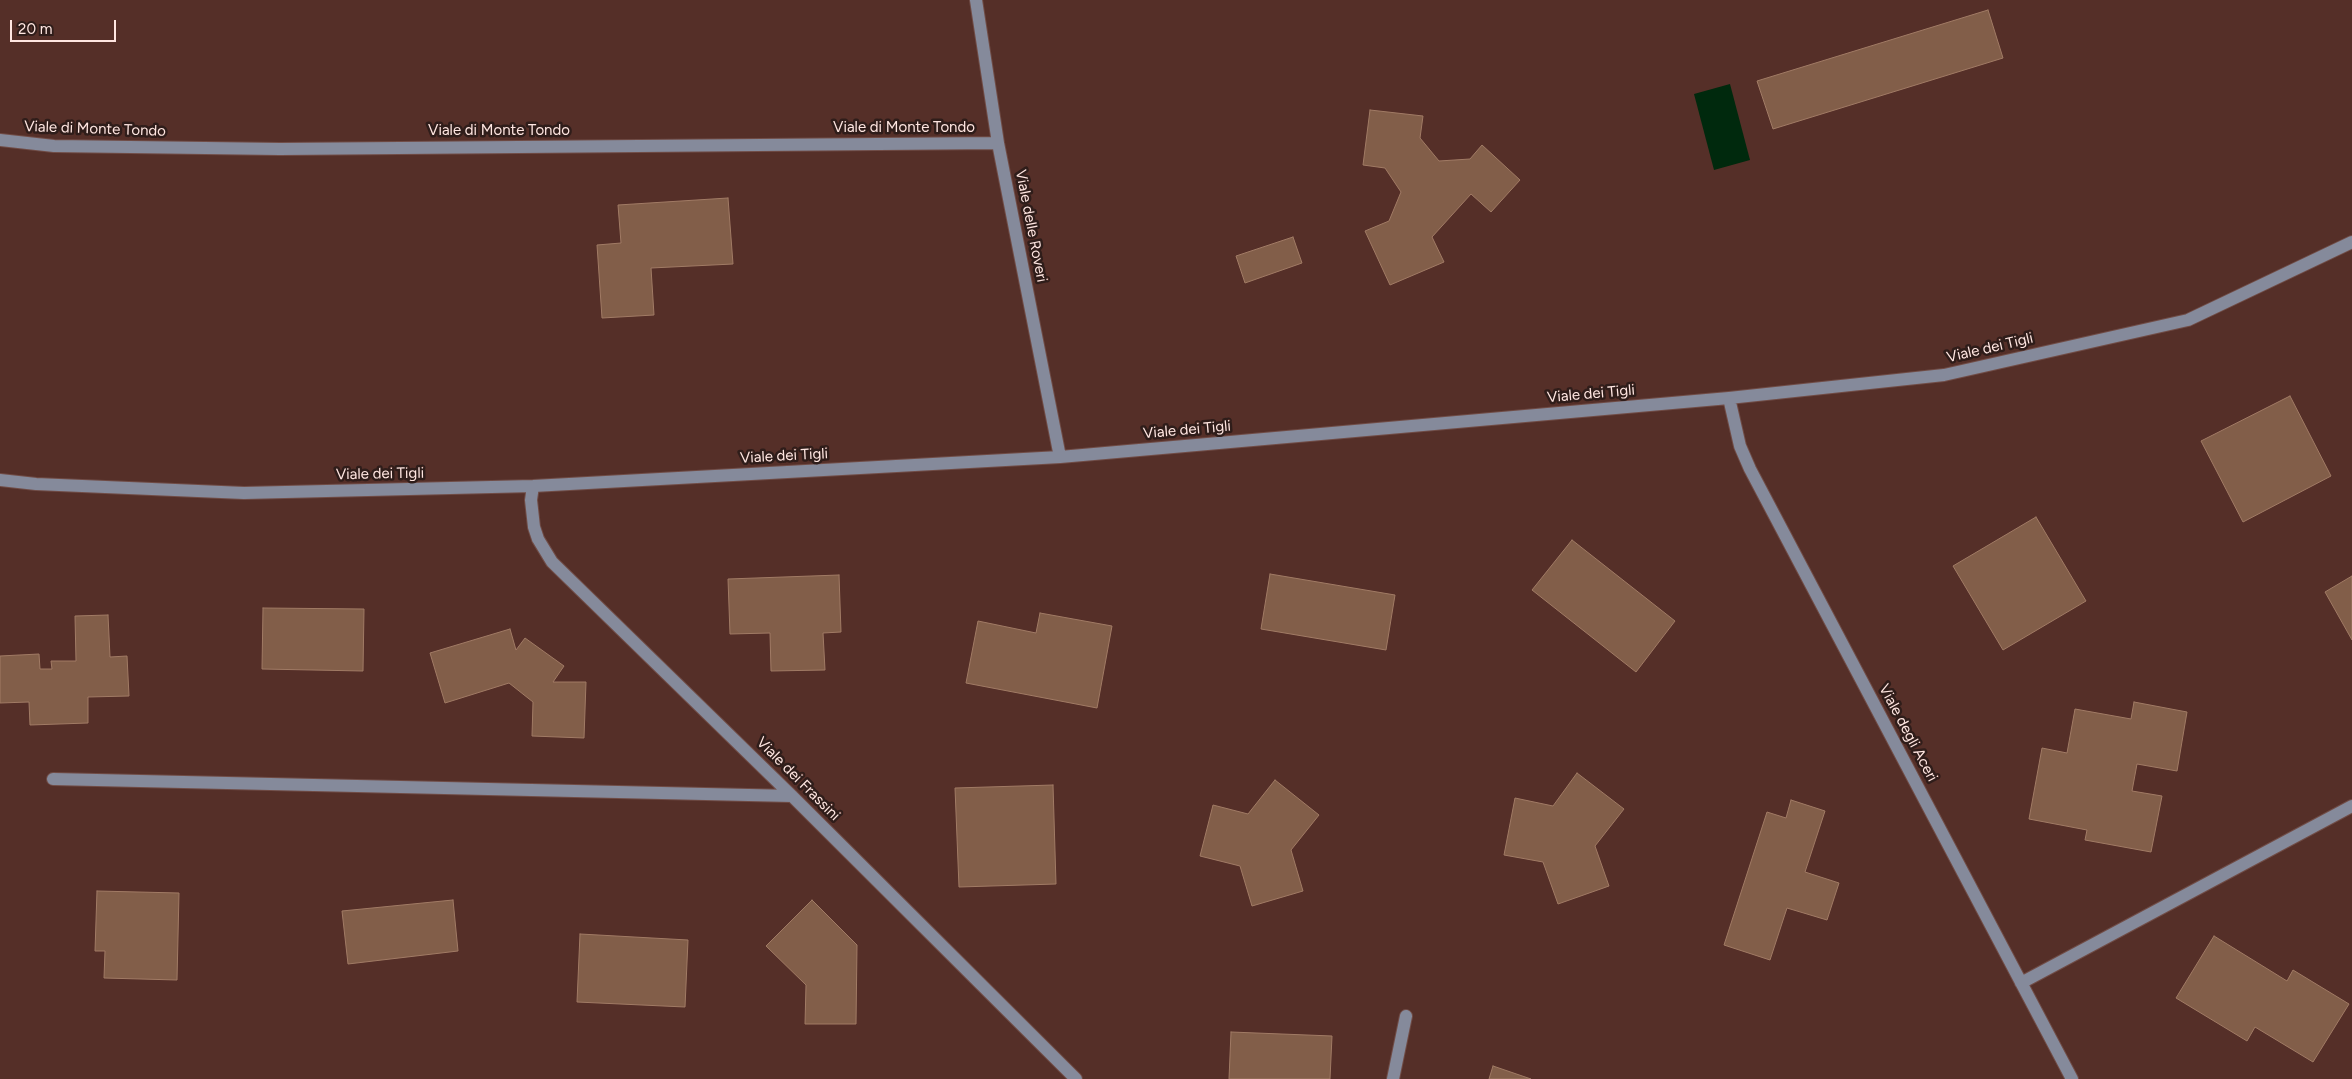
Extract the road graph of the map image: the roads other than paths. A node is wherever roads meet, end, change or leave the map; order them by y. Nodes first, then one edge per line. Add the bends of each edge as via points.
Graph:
1 (976, 0) edge
2 (0, 140) edge
3 (998, 143) junction
4 (2352, 242) edge
5 (1729, 398) junction
6 (1060, 457) junction
7 (0, 480) edge
8 (533, 486) junction
9 (54, 779) dead end
10 (792, 796) junction
11 (2352, 806) edge
12 (2021, 983) junction
13 (1406, 1016) dead end
14 (1076, 1079) edge
15 (1394, 1079) edge
16 (2072, 1079) edge

1 - 3 street, Viale delle Roveri
2 - 3 street, Viale di Monte Tondo via 54,146 280,149
3 - 6 street, Viale delle Roveri
4 - 5 street, Viale dei Tigli via 2188,320 1944,375
5 - 6 street, Viale dei Tigli
5 - 12 street, Viale degli Aceri via 1740,446 1750,468
6 - 8 street, Viale dei Tigli
7 - 8 street, Viale dei Tigli via 244,493
8 - 10 street, Viale dei Frassini via 534,527 552,562
9 - 10 street
10 - 14 street, Viale dei Frassini
11 - 12 street
12 - 16 street, Viale degli Aceri
13 - 15 street

